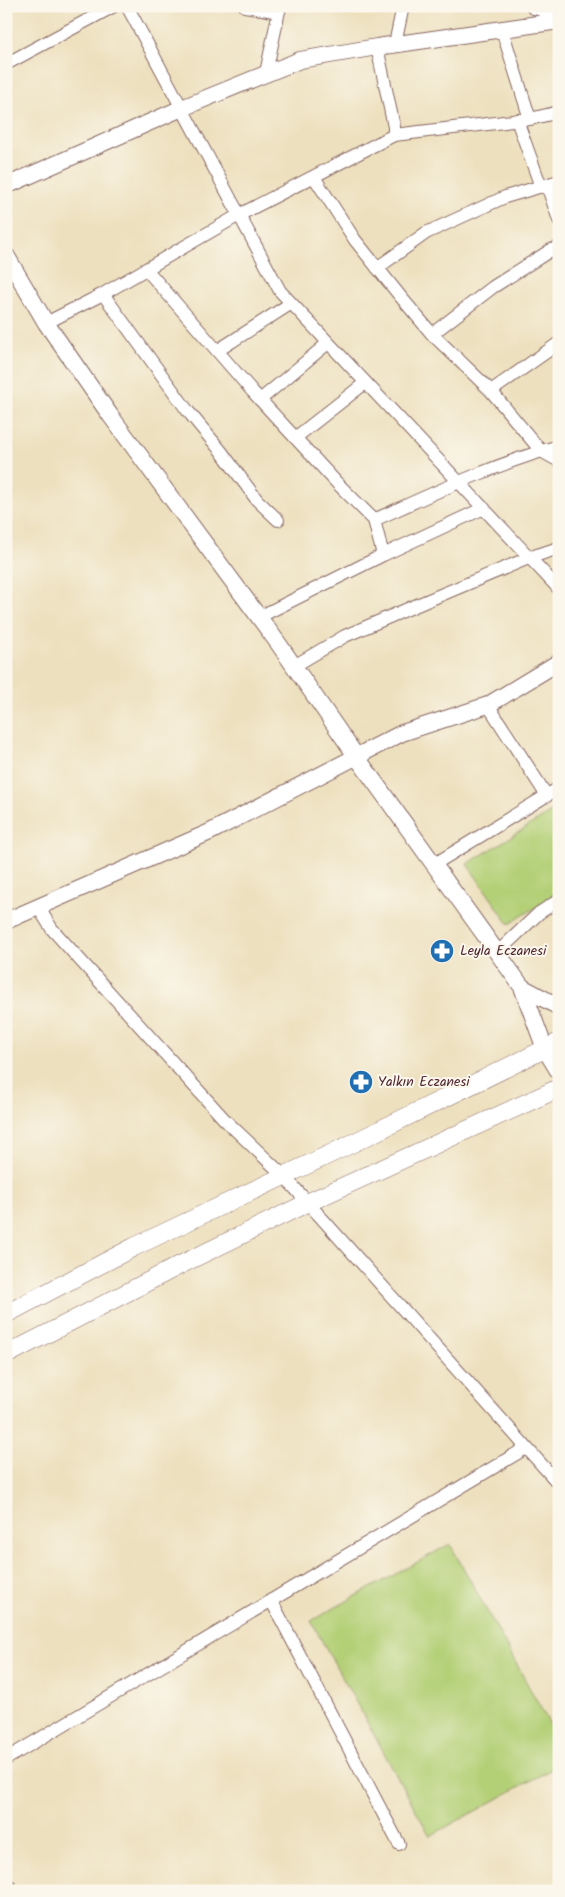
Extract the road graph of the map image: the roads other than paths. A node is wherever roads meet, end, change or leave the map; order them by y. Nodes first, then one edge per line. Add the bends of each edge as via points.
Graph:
1 (114, 6) edge
2 (127, 6) edge
3 (245, 6) edge
4 (403, 6) edge
5 (534, 6) edge
6 (280, 9) edge
7 (559, 12) edge
8 (559, 21) edge
9 (502, 30) junction
10 (395, 44) junction
11 (377, 46) junction
12 (6, 64) edge
13 (266, 73) junction
14 (182, 108) junction
15 (559, 112) edge
16 (523, 119) junction
17 (394, 135) junction
18 (314, 177) junction
19 (549, 184) edge
20 (6, 186) edge
21 (239, 215) junction
22 (559, 220) edge
23 (559, 247) edge
24 (6, 255) edge
25 (377, 268) junction
26 (146, 269) junction
27 (103, 294) junction
28 (290, 304) junction
29 (46, 323) junction
30 (432, 334) junction
31 (328, 343) junction
32 (559, 343) edge
33 (217, 351) junction
34 (365, 383) junction
35 (491, 392) junction
36 (260, 400) junction
37 (295, 438) junction
38 (559, 446) edge
39 (541, 451) junction
40 (559, 461) edge
41 (459, 482) junction
42 (484, 508) junction
43 (278, 520) dead end
44 (374, 520) junction
45 (559, 548) edge
46 (383, 555) junction
47 (530, 557) junction
48 (559, 589) edge
49 (259, 617) junction
50 (559, 662) edge
51 (294, 666) junction
52 (488, 705) junction
53 (356, 756) junction
54 (559, 788) edge
55 (547, 796) junction
56 (433, 865) junction
57 (559, 900) edge
58 (38, 907) junction
59 (6, 921) edge
60 (497, 953) junction
61 (522, 987) junction
62 (559, 1007) edge
63 (552, 1045) edge
64 (559, 1072) edge
65 (559, 1088) edge
66 (284, 1176) junction
67 (307, 1203) junction
68 (6, 1314) edge
69 (6, 1355) edge
70 (526, 1448) junction
71 (559, 1484) edge
72 (271, 1600) junction
73 (6, 1759) edge
74 (399, 1844) dead end

1 - 12 street
2 - 14 street
3 - 6 street
4 - 10 street
5 - 7 street
6 - 13 street
8 - 9 street
9 - 10 street
9 - 16 street
10 - 11 street
11 - 13 street via 300,60
11 - 17 street
13 - 14 street
14 - 20 street
14 - 21 street
15 - 16 street
16 - 17 street
16 - 19 street
17 - 18 street
18 - 21 street
18 - 25 street via 354,240
19 - 22 street
19 - 25 street via 504,197 426,233
21 - 26 street
21 - 28 street
23 - 30 street via 493,287
24 - 29 street
25 - 30 street
26 - 27 street
26 - 33 street
27 - 29 street
27 - 43 street via 187,410 257,500
28 - 31 street
28 - 33 street
29 - 49 street
30 - 35 street
31 - 34 street
31 - 36 street
32 - 35 street
33 - 36 street
34 - 37 street
34 - 41 street
35 - 39 street
36 - 37 street
37 - 44 street
38 - 39 street
39 - 40 street
39 - 41 street
41 - 42 street
41 - 44 street
42 - 46 street
42 - 47 street
44 - 46 street
45 - 47 street
46 - 49 street
47 - 48 street
47 - 51 street via 345,636
49 - 51 street
50 - 52 street
51 - 53 street
52 - 53 street via 402,733
52 - 55 street
53 - 56 street
53 - 58 street via 210,832
54 - 55 street
55 - 56 street
56 - 60 street
57 - 60 street via 539,913
58 - 59 street
58 - 66 street via 52,929 225,1120
60 - 61 street
61 - 62 street
61 - 63 street
63 - 64 street
63 - 66 main road
65 - 67 main road
66 - 67 street
66 - 68 main road
67 - 69 main road
67 - 70 street
70 - 71 street
70 - 72 street
72 - 73 street
72 - 74 street

